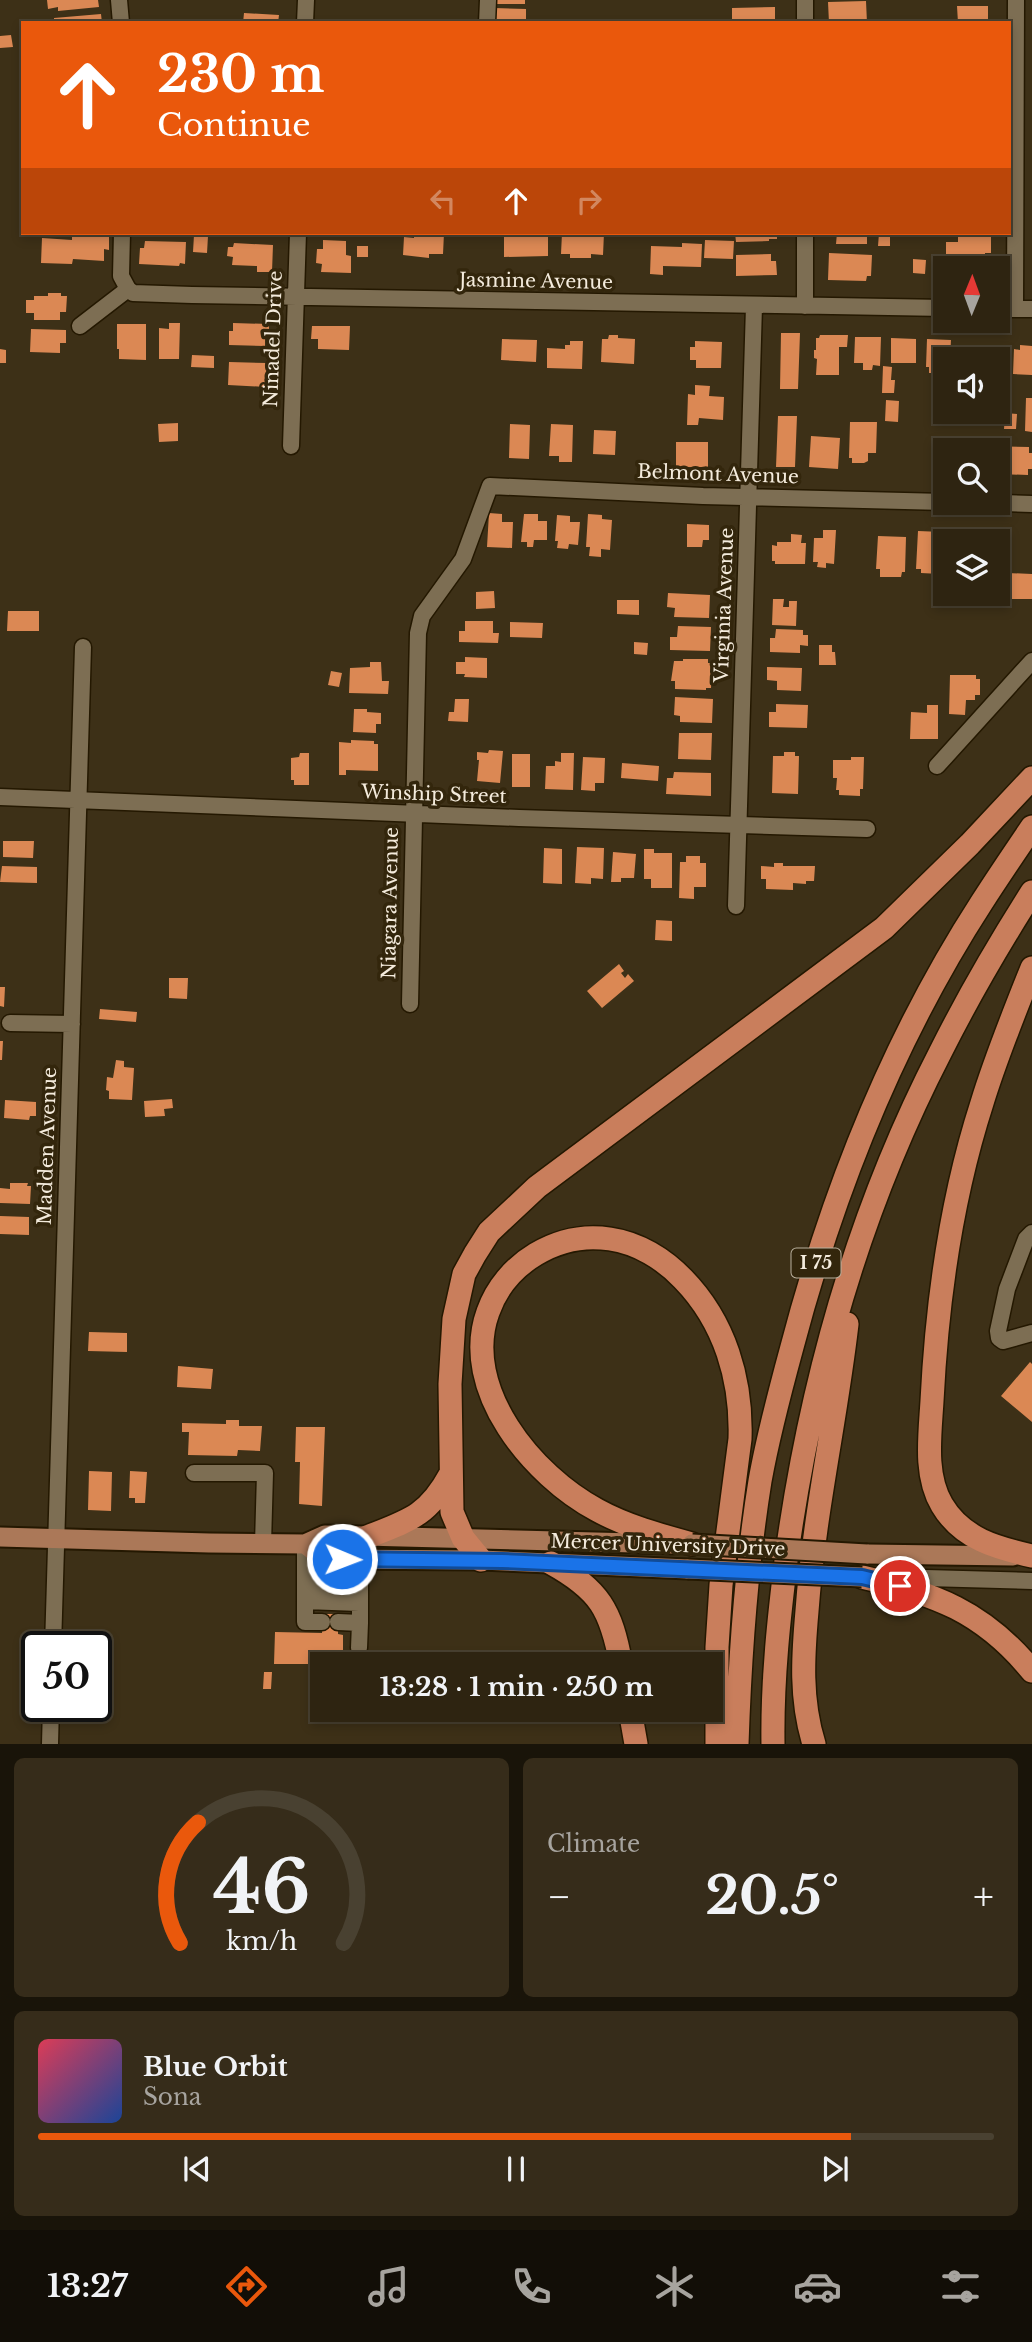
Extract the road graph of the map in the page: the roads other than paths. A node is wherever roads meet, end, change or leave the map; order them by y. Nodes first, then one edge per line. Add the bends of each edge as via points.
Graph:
1 (119, 0) edge
2 (306, 0) edge
3 (488, 0) edge
4 (805, 0) edge
5 (1016, 0) edge
6 (121, 21) edge
7 (305, 21) edge
8 (487, 21) edge
9 (805, 21) edge
10 (122, 235) edge
11 (298, 235) edge
12 (805, 235) edge
13 (128, 289) junction
14 (296, 298) junction
15 (754, 306) junction
16 (805, 306) junction
17 (933, 308) edge
18 (1010, 309) edge
19 (1015, 309) junction
20 (1032, 309) edge
21 (80, 326) dead end
22 (291, 446) dead end
23 (490, 486) joint
24 (748, 497) junction
25 (933, 502) edge
26 (1010, 503) edge
27 (1032, 504) edge
28 (83, 647) dead end
29 (1032, 660) edge
30 (937, 766) dead end
31 (1032, 778) edge
32 (0, 797) edge
33 (78, 801) junction
34 (413, 813) junction
35 (738, 826) junction
36 (1032, 827) edge
37 (867, 829) dead end
38 (1032, 892) edge
39 (736, 906) dead end
40 (1032, 968) edge
41 (410, 1004) dead end
42 (10, 1023) dead end
43 (72, 1024) junction
44 (1032, 1233) edge
45 (850, 1272) junction
46 (1032, 1333) edge
47 (194, 1473) dead end
48 (450, 1475) junction
49 (0, 1537) edge
50 (367, 1537) junction
51 (55, 1538) junction
52 (463, 1538) junction
53 (263, 1544) junction
54 (305, 1544) junction
55 (692, 1544) junction
56 (1032, 1556) edge
57 (360, 1559) junction
58 (481, 1560) junction
59 (551, 1563) junction
60 (862, 1577) junction
61 (1032, 1581) edge
62 (306, 1584) junction
63 (360, 1595) junction
64 (306, 1601) junction
65 (359, 1623) junction
66 (53, 1631) edge
67 (359, 1648) dead end
68 (618, 1652) edge
69 (1032, 1671) edge
70 (51, 1722) edge
71 (632, 1722) edge
72 (50, 1744) edge
73 (636, 1744) edge
74 (717, 1744) edge
75 (737, 1744) edge
76 (773, 1744) edge
77 (814, 1744) edge

1 - 6 street
2 - 7 street
3 - 8 street
4 - 9 street
5 - 19 street
10 - 13 street via 121,276
11 - 14 street, Ninadel Drive
12 - 16 street
13 - 14 street, Jasmine Avenue via 133,293
13 - 21 street
14 - 15 street, Jasmine Avenue
14 - 22 street, Ninadel Drive
15 - 16 street, Jasmine Avenue
15 - 24 street, Virginia Avenue
16 - 17 street, Jasmine Avenue
18 - 19 street
19 - 20 street
23 - 24 street, Belmont Avenue
23 - 34 street, Niagara Avenue via 463,559 422,616
24 - 25 street, Belmont Avenue
24 - 35 street, Virginia Avenue
26 - 27 street
28 - 33 street, Madden Avenue
29 - 30 street
31 - 48 highway via 884,928 537,1187 489,1232 464,1275 454,1319
32 - 33 street, Winship Street
33 - 34 street, Winship Street
33 - 43 street, Madden Avenue
34 - 35 street, Winship Street
34 - 41 street, Niagara Avenue
35 - 37 street, Winship Street
35 - 39 street, Virginia Avenue
36 - 75 highway, I 75 via 981,903 908,1035 861,1136 831,1216 802,1307 761,1478 740,1654
38 - 45 highway, I 75 via 939,1054 883,1180
40 - 56 highway via 995,1063 963,1170 939,1304 930,1458 935,1491 952,1519 982,1541
42 - 43 street
43 - 51 street, Madden Avenue
44 - 46 street via 1007,1289 998,1331 1003,1341
45 - 76 highway, I 75 via 816,1396 793,1513 780,1602
45 - 77 highway via 844,1352 815,1525 805,1626 804,1701
47 - 53 street via 265,1473
48 - 50 highway via 426,1509
48 - 52 highway via 452,1512
49 - 51 main road, Mercer University Drive
50 - 52 main road, Mercer University Drive
50 - 54 main road, Mercer University Drive via 325,1535
51 - 53 main road, Mercer University Drive
51 - 66 street, Madden Avenue
52 - 55 main road, Mercer University Drive
52 - 58 highway
53 - 54 main road, Mercer University Drive
54 - 57 main road, Mercer University Drive via 324,1559
54 - 62 street
55 - 56 main road, Mercer University Drive, bridge via 867,1554
55 - 74 highway via 627,1524 572,1496 535,1463 496,1406 482,1347 488,1311 518,1267 548,1247 579,1239 612,1239 660,1259 704,1304 733,1365 740,1439 721,1585
57 - 58 main road, Mercer University Drive
57 - 63 street
58 - 59 main road, Mercer University Drive
59 - 60 main road, Mercer University Drive, bridge
59 - 68 highway via 581,1581 601,1604 612,1622
60 - 61 street, Mercer University Drive
60 - 69 highway via 936,1597 967,1613 1016,1651
62 - 63 street
62 - 64 street
63 - 64 street
63 - 65 street
64 - 65 street via 305,1622
65 - 67 street
70 - 72 street
71 - 73 highway

